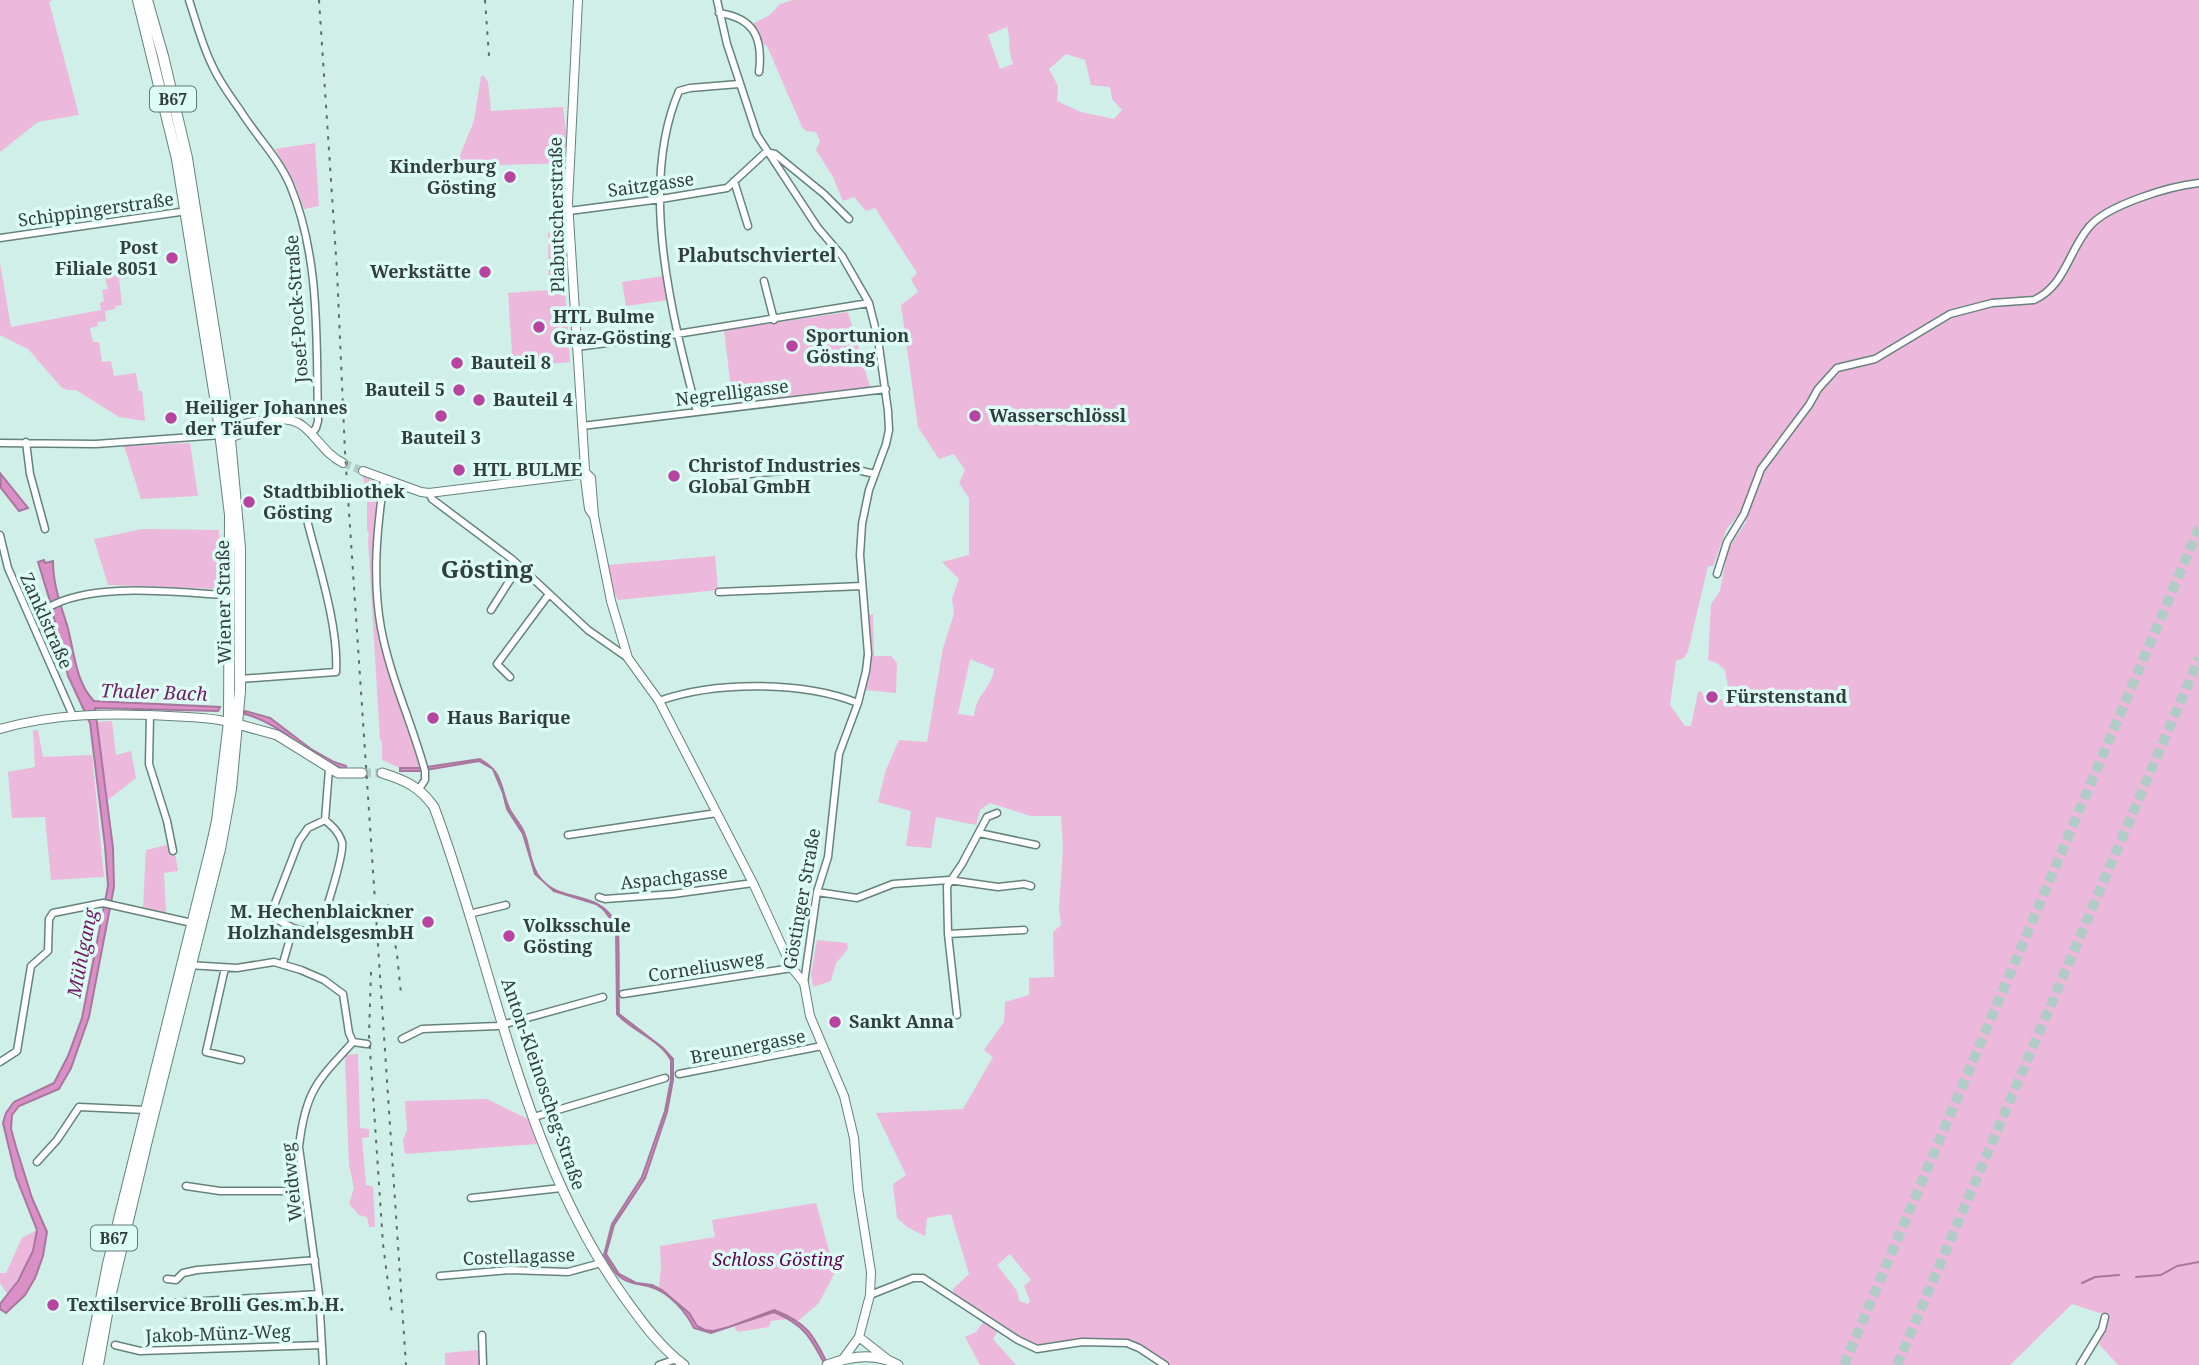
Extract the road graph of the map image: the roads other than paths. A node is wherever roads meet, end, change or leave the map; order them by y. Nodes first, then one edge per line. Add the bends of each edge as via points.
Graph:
1 (138, 0) edge
2 (147, 0) edge
3 (189, 0) edge
4 (578, 0) edge
5 (717, 0) edge
6 (719, 13) junction
7 (759, 72) dead end
8 (739, 84) junction
9 (766, 152) junction
10 (734, 181) junction
11 (2199, 183) edge
12 (661, 199) junction
13 (191, 210) junction
14 (569, 211) junction
15 (849, 219) dead end
16 (748, 226) dead end
17 (0, 238) edge
18 (764, 281) dead end
19 (869, 303) junction
20 (774, 320) junction
21 (677, 334) junction
22 (576, 347) junction
23 (886, 389) junction
24 (697, 412) junction
25 (582, 426) junction
26 (226, 434) junction
27 (311, 434) junction
28 (26, 442) junction
29 (0, 443) edge
30 (343, 463) tunnel mouth
31 (363, 471) tunnel mouth
32 (584, 473) junction
33 (875, 474) junction
34 (726, 476) dead end
35 (384, 480) junction
36 (429, 493) junction
37 (307, 520) dead end
38 (45, 529) dead end
39 (0, 535) edge
40 (519, 566) junction
41 (1717, 574) dead end
42 (862, 586) junction
43 (117, 591) joint
44 (719, 592) dead end
45 (550, 594) junction
46 (230, 595) junction
47 (49, 607) dead end
48 (491, 610) dead end
49 (628, 658) junction
50 (510, 677) dead end
51 (240, 679) junction
52 (659, 701) junction
53 (858, 703) junction
54 (150, 714) junction
55 (73, 716) junction
56 (233, 722) junction
57 (0, 729) edge
58 (329, 769) junction
59 (362, 773) tunnel mouth
60 (382, 773) tunnel mouth
61 (416, 787) junction
62 (717, 813) junction
63 (997, 813) dead end
64 (325, 820) junction
65 (979, 832) junction
66 (568, 835) dead end
67 (1036, 845) dead end
68 (173, 851) dead end
69 (949, 880) junction
70 (753, 883) junction
71 (1031, 887) dead end
72 (817, 892) junction
73 (598, 897) dead end
74 (506, 905) dead end
75 (468, 914) junction
76 (192, 923) junction
77 (293, 928) junction
78 (1024, 930) dead end
79 (948, 934) junction
80 (282, 963) junction
81 (187, 965) junction
82 (225, 968) junction
83 (792, 968) junction
84 (804, 983) junction
85 (623, 993) dead end
86 (603, 997) dead end
87 (957, 1015) dead end
88 (504, 1025) junction
89 (402, 1039) dead end
90 (353, 1042) junction
91 (367, 1044) dead end
92 (822, 1046) junction
93 (241, 1060) dead end
94 (0, 1062) edge
95 (678, 1074) dead end
96 (665, 1077) dead end
97 (146, 1110) junction
98 (534, 1117) junction
99 (37, 1162) dead end
100 (186, 1186) dead end
101 (561, 1188) junction
102 (304, 1191) junction
103 (471, 1199) dead end
104 (315, 1260) junction
105 (601, 1264) junction
106 (440, 1276) dead end
107 (167, 1279) dead end
108 (319, 1294) junction
109 (870, 1295) junction
110 (172, 1303) dead end
111 (2105, 1317) dead end
112 (482, 1335) dead end
113 (859, 1337) junction
114 (115, 1345) dead end
115 (322, 1345) junction
116 (843, 1359) junction
117 (887, 1359) junction
118 (869, 1361) edge
119 (680, 1362) edge
120 (829, 1364) edge
121 (88, 1365) edge
122 (98, 1365) edge
123 (323, 1365) edge
124 (483, 1365) edge
125 (661, 1365) edge
126 (898, 1365) edge
127 (1165, 1365) edge
128 (2080, 1365) edge

1 - 13 main road, Wiener Straße / B67
2 - 13 main road, Wiener Straße / B67 via 172,91
3 - 27 street, Josef-Pock-Straße via 212,66 269,148 289,183 304,224 315,319 318,421
4 - 14 street, Plabutscherstraße
5 - 6 street, Göstinger Straße
6 - 7 street via 751,27 761,51
6 - 8 street, Göstinger Straße
8 - 9 street, Göstinger Straße
8 - 12 street via 679,91 667,130
9 - 10 street, Saitzgasse
9 - 15 street via 775,154
9 - 19 street, Göstinger Straße via 842,256
10 - 12 street, Saitzgasse via 727,188
10 - 16 street
11 - 41 street via 2159,191 2098,219 2078,243 2056,286 2042,296 1967,308 1882,356 1837,368 1761,469 1744,514 1727,541
12 - 14 street, Saitzgasse
12 - 21 street via 661,241
13 - 17 street, Schippingerstraße
13 - 26 main road, Wiener Straße / B67
14 - 22 street, Plabutscherstraße
18 - 20 street
19 - 20 street
19 - 23 street, Göstinger Straße
20 - 21 street
21 - 22 street
21 - 24 street
22 - 25 street, Plabutscherstraße
23 - 24 street, Negrelligasse
23 - 33 street, Göstinger Straße via 889,430
24 - 25 street, Negrelligasse
25 - 32 street, Plabutscherstraße
26 - 27 street via 268,421 294,421
26 - 28 street via 92,444
26 - 46 main road, Wiener Straße / B67
26 - 51 main road, Wiener Straße / B67 via 236,485 240,548
27 - 30 street
28 - 29 street
28 - 38 street
31 - 35 street
32 - 36 street
32 - 49 street, Plabutscherstraße via 591,478 614,615
33 - 34 street via 839,466
33 - 42 street, Göstinger Straße via 862,524
35 - 36 street
35 - 61 street via 376,570 381,630 424,769 425,780
36 - 40 street
37 - 51 street via 331,620 336,672
39 - 55 street, Zanklstraße via 8,568
40 - 45 street
40 - 48 street
42 - 44 street
42 - 53 street, Göstinger Straße via 868,654
43 - 46 street, Wiener Straße
43 - 47 street, Zanklstraße via 103,590
45 - 49 street via 588,630
45 - 50 street via 497,664
46 - 56 main road, Wiener Straße / B67
49 - 52 street, Plabutscherstraße
51 - 56 main road, Wiener Straße / B67
52 - 53 street via 701,690 771,686 815,690
52 - 62 street, Plabutscherstraße
53 - 72 street, Göstinger Straße via 839,754 828,857
54 - 55 street
54 - 56 street
54 - 68 street via 149,764
55 - 57 street
56 - 58 main road via 277,735
56 - 76 main road, Wiener Straße / B67 via 217,821
56 - 81 main road, Wiener Straße / B67 via 226,820
58 - 59 main road via 346,775
58 - 64 street
60 - 61 main road
61 - 75 main road, Anton-Kleinoscheg-Straße via 434,807
62 - 66 street
62 - 70 street, Plabutscherstraße
63 - 65 street via 987,817
64 - 77 street via 308,828 299,841 270,916
64 - 77 street via 343,844 329,901 317,934
65 - 67 street
65 - 69 street
69 - 71 street via 1000,888
69 - 72 street via 893,884 857,898
69 - 79 street
70 - 73 street, Aspachgasse via 673,894
70 - 83 street, Plabutscherstraße
72 - 84 street, Göstinger Straße
74 - 75 street
75 - 88 main road, Anton-Kleinoscheg-Straße
76 - 81 main road, Wiener Straße / B67
76 - 94 street via 103,902 62,909 50,916 48,951 31,966 17,1051
77 - 80 street
78 - 79 street
79 - 87 street
80 - 82 street
80 - 90 street via 336,986 343,994
81 - 82 street
81 - 97 main road, Wiener Straße / B67
81 - 122 main road, Wiener Straße / B67
82 - 93 street via 206,1053
83 - 84 street, Plabutscherstraße
83 - 85 street, Corneliusweg
84 - 92 street, Göstinger Straße
86 - 88 street
88 - 89 street via 422,1029
88 - 98 main road, Anton-Kleinoscheg-Straße
90 - 91 street
90 - 102 street, Weidweg via 310,1094 299,1147
92 - 95 street, Breunergasse
92 - 109 street, Göstinger Straße via 839,1080 854,1138
96 - 98 street
97 - 99 street via 76,1106 57,1140
97 - 121 main road, Wiener Straße / B67 via 107,1264
98 - 101 main road, Anton-Kleinoscheg-Straße
100 - 102 street via 220,1191
101 - 103 street
101 - 105 main road, Anton-Kleinoscheg-Straße
102 - 104 street, Weidweg
104 - 107 street via 197,1270 176,1280
104 - 108 street, Weidweg
105 - 106 street, Costellagasse via 568,1272 510,1270
105 - 119 main road, Anton-Kleinoscheg-Straße via 645,1327
108 - 110 street
108 - 115 street, Weidweg
109 - 113 street, Göstinger Straße
109 - 127 street via 923,1278 1037,1349 1082,1342 1127,1343
111 - 128 street
112 - 124 street
113 - 116 street, Göstinger Straße
113 - 117 street
114 - 115 street, Jakob-Münz-Weg via 140,1351
115 - 123 street, Weidweg
116 - 118 main road
116 - 120 main road
117 - 118 main road
117 - 126 main road
119 - 125 street

